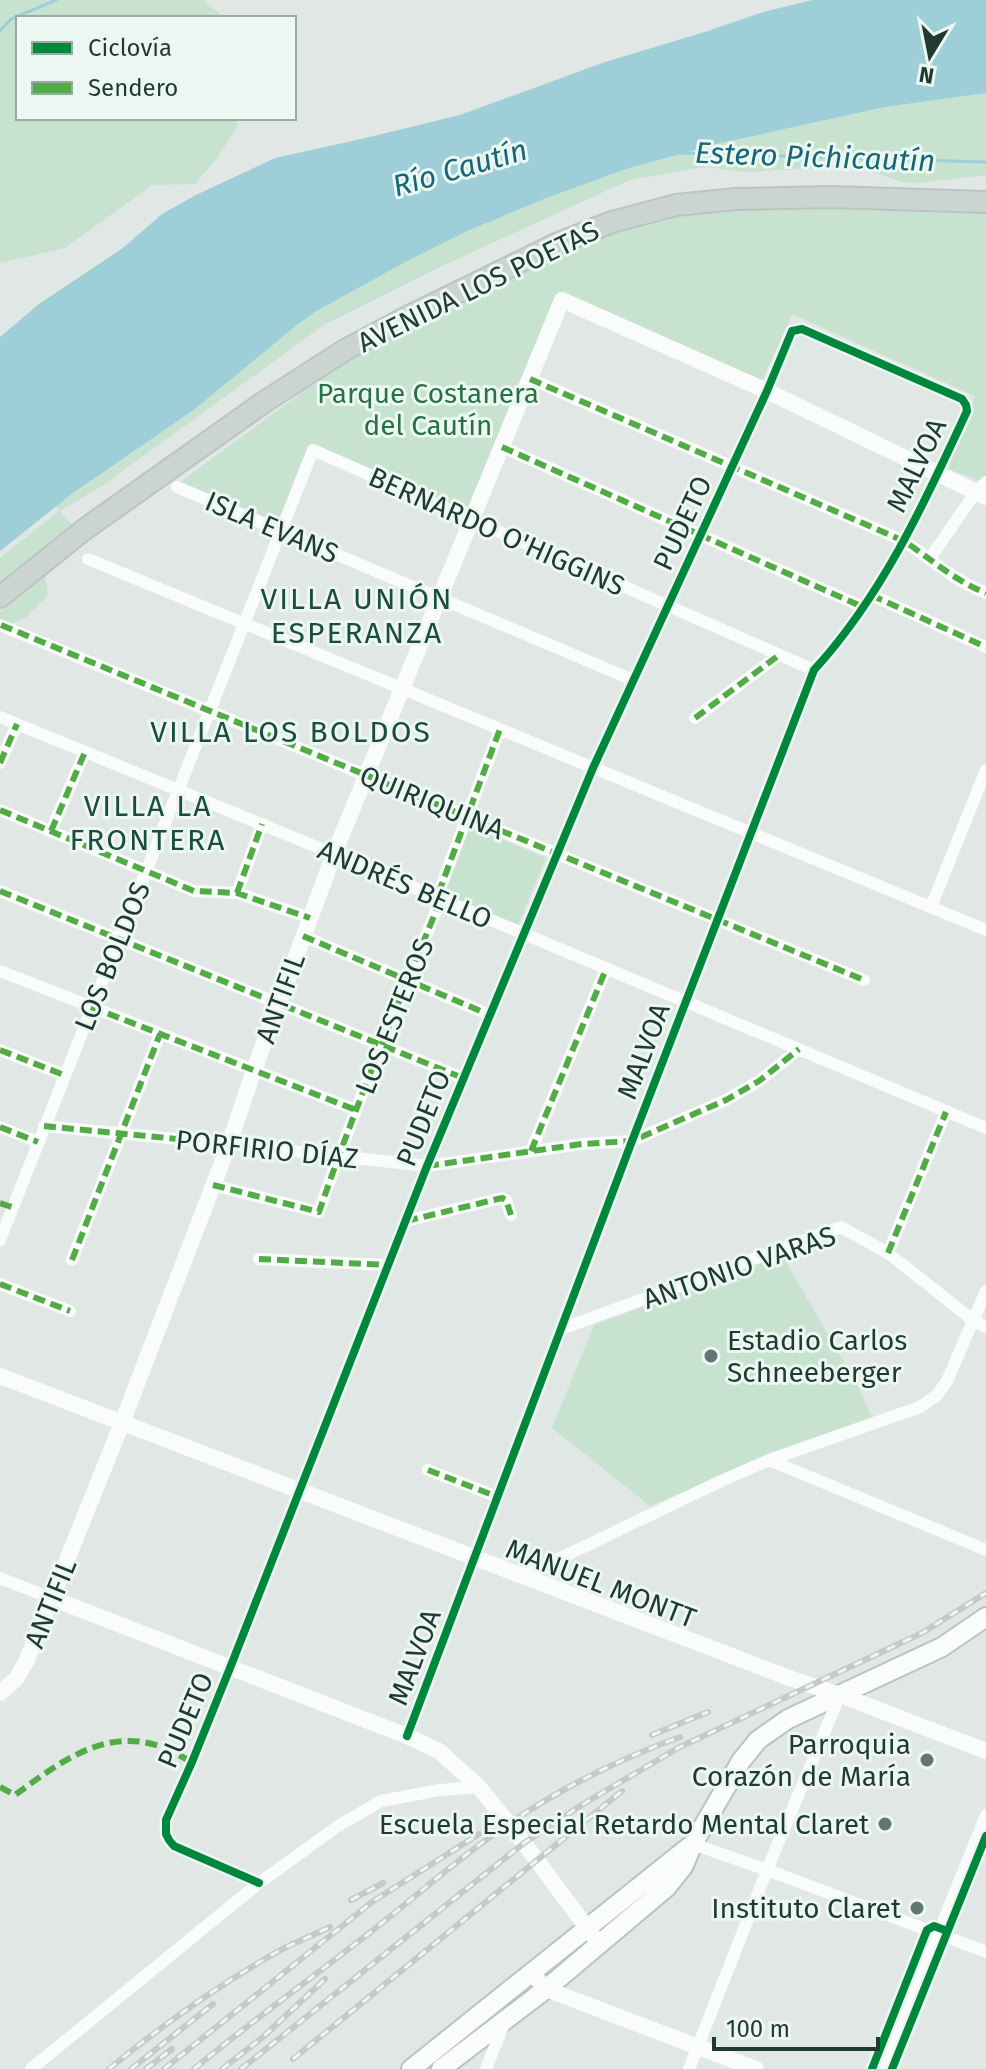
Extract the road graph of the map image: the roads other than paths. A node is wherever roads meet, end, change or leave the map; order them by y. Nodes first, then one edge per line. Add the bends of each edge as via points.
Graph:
1 (986, 202) edge
2 (530, 379) junction
3 (767, 391) junction
4 (966, 405) joint
5 (502, 447) junction
6 (313, 450) joint
7 (732, 467) junction
8 (938, 473) junction
9 (177, 487) dead end
10 (983, 490) edge
11 (471, 520) junction
12 (281, 531) junction
13 (700, 535) junction
14 (904, 541) junction
15 (930, 558) junction
16 (88, 559) dead end
17 (986, 593) edge
18 (871, 595) junction
19 (0, 597) edge
20 (439, 598) junction
21 (667, 606) junction
22 (863, 607) junction
23 (244, 624) junction
24 (0, 625) edge
25 (986, 647) edge
26 (779, 655) junction
27 (814, 670) junction
28 (633, 680) junction
29 (402, 689) junction
30 (209, 711) junction
31 (0, 717) edge
32 (695, 718) dead end
33 (17, 724) junction
34 (500, 729) junction
35 (85, 752) junction
36 (0, 763) edge
37 (593, 768) junction
38 (986, 770) edge
39 (366, 775) junction
40 (178, 790) junction
41 (0, 810) edge
42 (467, 817) junction
43 (262, 824) junction
44 (51, 831) junction
45 (752, 834) junction
46 (334, 854) junction
47 (557, 854) junction
48 (145, 871) junction
49 (0, 891) edge
50 (237, 893) junction
51 (438, 898) junction
52 (931, 907) junction
53 (310, 918) junction
54 (718, 920) junction
55 (986, 930) edge
56 (523, 934) junction
57 (303, 936) junction
58 (118, 939) junction
59 (606, 969) junction
60 (0, 971) edge
61 (408, 980) junction
62 (864, 980) dead end
63 (279, 1002) junction
64 (685, 1003) junction
65 (91, 1007) junction
66 (490, 1015) junction
67 (160, 1034) junction
68 (381, 1045) junction
69 (799, 1049) junction
70 (0, 1050) edge
71 (254, 1070) junction
72 (64, 1075) junction
73 (463, 1078) junction
74 (356, 1110) junction
75 (946, 1112) junction
76 (44, 1126) junction
77 (0, 1127) edge
78 (986, 1128) edge
79 (120, 1133) junction
80 (632, 1141) junction
81 (38, 1142) junction
82 (229, 1144) junction
83 (531, 1151) junction
84 (338, 1156) junction
85 (427, 1166) junction
86 (213, 1185) junction
87 (6, 1205) edge
88 (511, 1215) dead end
89 (406, 1221) junction
90 (0, 1240) edge
91 (888, 1253) junction
92 (259, 1259) dead end
93 (72, 1260) dead end
94 (388, 1265) junction
95 (0, 1284) edge
96 (986, 1291) edge
97 (70, 1311) dead end
98 (980, 1324) edge
99 (561, 1329) junction
100 (0, 1376) edge
101 (122, 1423) junction
102 (769, 1460) junction
103 (428, 1470) dead end
104 (300, 1491) junction
105 (498, 1497) junction
106 (986, 1550) edge
107 (475, 1558) junction
108 (523, 1576) junction
109 (0, 1578) edge
110 (51, 1598) junction
111 (986, 1617) edge
112 (230, 1668) junction
113 (0, 1693) edge
114 (840, 1695) junction
115 (407, 1736) junction
116 (986, 1751) edge
117 (479, 1787) junction
118 (986, 1815) edge
119 (693, 1844) junction
120 (767, 1870) junction
121 (259, 1883) junction
122 (586, 1928) junction
123 (938, 1934) junction
124 (599, 1944) junction
125 (986, 1952) edge
126 (531, 1972) junction
127 (546, 1989) junction
128 (506, 2018) junction
129 (697, 2047) junction
130 (31, 2069) edge
131 (411, 2069) edge
132 (441, 2069) edge
133 (486, 2069) edge
134 (689, 2069) edge
135 (756, 2069) edge
136 (884, 2069) edge

1 - 19 main road, AVENIDA LOS POETAS via 736,199 676,205 556,244 345,350 85,529
2 - 3 street, ANTIFIL via 562,300
2 - 5 street, ANTIFIL
2 - 7 street
3 - 4 street, PUDETO via 792,331 802,329
3 - 7 street, PUDETO
3 - 8 street
4 - 8 street, MALVOA
5 - 11 street, ANTIFIL
5 - 13 street
6 - 11 street, BERNARDO O'HIGGINS
6 - 12 street, LOS BOLDOS
7 - 13 street, PUDETO
7 - 14 street
8 - 10 street
8 - 14 street, MALVOA
9 - 12 street, ISLA EVANS
10 - 15 street
11 - 20 street, ANTIFIL
11 - 21 street, BERNARDO O'HIGGINS
12 - 20 street, ISLA EVANS
12 - 23 street, LOS BOLDOS
13 - 21 street, PUDETO
13 - 22 street
14 - 15 street
14 - 18 street, MALVOA
15 - 17 street via 965,585
16 - 23 street
18 - 22 street, MALVOA
18 - 25 street
20 - 28 street, ISLA EVANS
20 - 29 street, ANTIFIL
21 - 26 street, BERNARDO O'HIGGINS
21 - 28 street, PUDETO
22 - 27 street, MALVOA
23 - 29 street
23 - 30 street, LOS BOLDOS
24 - 30 street, QUIRIQUINA
26 - 27 street, BERNARDO O'HIGGINS
26 - 32 street
27 - 45 street, MALVOA
28 - 37 street, PUDETO
29 - 34 street
29 - 39 street, ANTIFIL
30 - 39 street, QUIRIQUINA
30 - 40 street, LOS BOLDOS
31 - 33 street, ANDRÉS BELLO
33 - 35 street, ANDRÉS BELLO
33 - 36 street
34 - 37 street
34 - 42 street, LOS ESTEROS
35 - 40 street, ANDRÉS BELLO
35 - 44 street
37 - 45 street
37 - 47 street, PUDETO
38 - 52 street
39 - 42 street, QUIRIQUINA
39 - 46 street, ANTIFIL
40 - 43 street, ANDRÉS BELLO
40 - 48 street, LOS BOLDOS
41 - 44 street
42 - 47 street, QUIRIQUINA
42 - 51 street, LOS ESTEROS
43 - 46 street, ANDRÉS BELLO
43 - 50 street
44 - 48 street
45 - 52 street
45 - 54 street, MALVOA
46 - 51 street, ANDRÉS BELLO
46 - 53 street, ANTIFIL
47 - 54 street, QUIRIQUINA
47 - 56 street, PUDETO
48 - 50 street via 194,891
48 - 58 street, LOS BOLDOS
49 - 58 street
50 - 53 street
51 - 56 street, ANDRÉS BELLO
51 - 61 street, LOS ESTEROS
52 - 55 street
53 - 57 street, ANTIFIL
54 - 62 street, QUIRIQUINA
54 - 64 street, MALVOA
56 - 59 street, ANDRÉS BELLO
56 - 66 street, PUDETO
57 - 61 street
57 - 63 street, ANTIFIL
58 - 63 street
58 - 65 street, LOS BOLDOS
59 - 64 street, ANDRÉS BELLO
59 - 83 street
60 - 65 street
61 - 66 street
61 - 68 street, LOS ESTEROS
63 - 68 street
63 - 71 street, ANTIFIL
64 - 69 street, ANDRÉS BELLO
64 - 80 street, MALVOA
65 - 67 street
65 - 72 street, LOS BOLDOS
66 - 73 street, PUDETO
67 - 71 street
67 - 79 street
68 - 73 street
68 - 74 street, LOS ESTEROS
69 - 75 street, ANDRÉS BELLO
69 - 80 street, PORFIRIO DÍAZ via 726,1100
70 - 72 street
71 - 74 street
71 - 82 street, ANTIFIL
72 - 76 street, LOS BOLDOS
73 - 85 street, PUDETO
74 - 84 street, LOS ESTEROS
75 - 78 street, ANDRÉS BELLO
75 - 91 street
76 - 79 street, PORFIRIO DÍAZ
76 - 81 street, LOS BOLDOS
77 - 81 street
79 - 82 street, PORFIRIO DÍAZ
79 - 93 street
80 - 83 street, PORFIRIO DÍAZ
80 - 99 street, MALVOA
81 - 87 street, LOS BOLDOS
82 - 84 street, PORFIRIO DÍAZ
82 - 86 street, ANTIFIL
83 - 85 street, PORFIRIO DÍAZ
84 - 85 street, PORFIRIO DÍAZ
84 - 86 street, LOS ESTEROS via 319,1212
85 - 89 street, PUDETO
86 - 101 street, ANTIFIL
87 - 90 street, LOS BOLDOS
88 - 89 street via 502,1198
89 - 94 street, PUDETO
91 - 98 street, ANTONIO VARAS
91 - 99 street, ANTONIO VARAS via 841,1227
92 - 94 street
94 - 104 street, PUDETO
95 - 97 street
96 - 98 street
98 - 102 street via 929,1401
99 - 105 street, MALVOA
100 - 101 street, MANUEL MONTT
101 - 104 street, MANUEL MONTT
101 - 110 street, ANTIFIL
102 - 106 street
102 - 108 street
103 - 105 street
104 - 107 street, MANUEL MONTT
104 - 112 street, PUDETO
105 - 107 street, MALVOA
107 - 108 street, MANUEL MONTT
107 - 115 street, MALVOA
108 - 114 street, MANUEL MONTT
109 - 110 street
110 - 112 street
110 - 113 street, ANTIFIL via 21,1671
111 - 114 main road via 942,1647
112 - 115 street
112 - 121 street, PUDETO via 165,1826 174,1846
114 - 116 street, MANUEL MONTT
114 - 119 main road via 758,1740
114 - 120 street
115 - 117 street via 439,1751
117 - 121 street via 381,1801
117 - 122 street
118 - 123 street
119 - 120 street
119 - 122 main road
119 - 124 main road via 667,1887
120 - 123 street
120 - 129 street
121 - 130 street
122 - 124 street
122 - 126 main road
123 - 125 street
123 - 136 street
124 - 127 main road
126 - 127 street
126 - 131 main road
127 - 128 main road
127 - 129 street
128 - 132 main road
128 - 133 street
129 - 134 street
129 - 135 street

